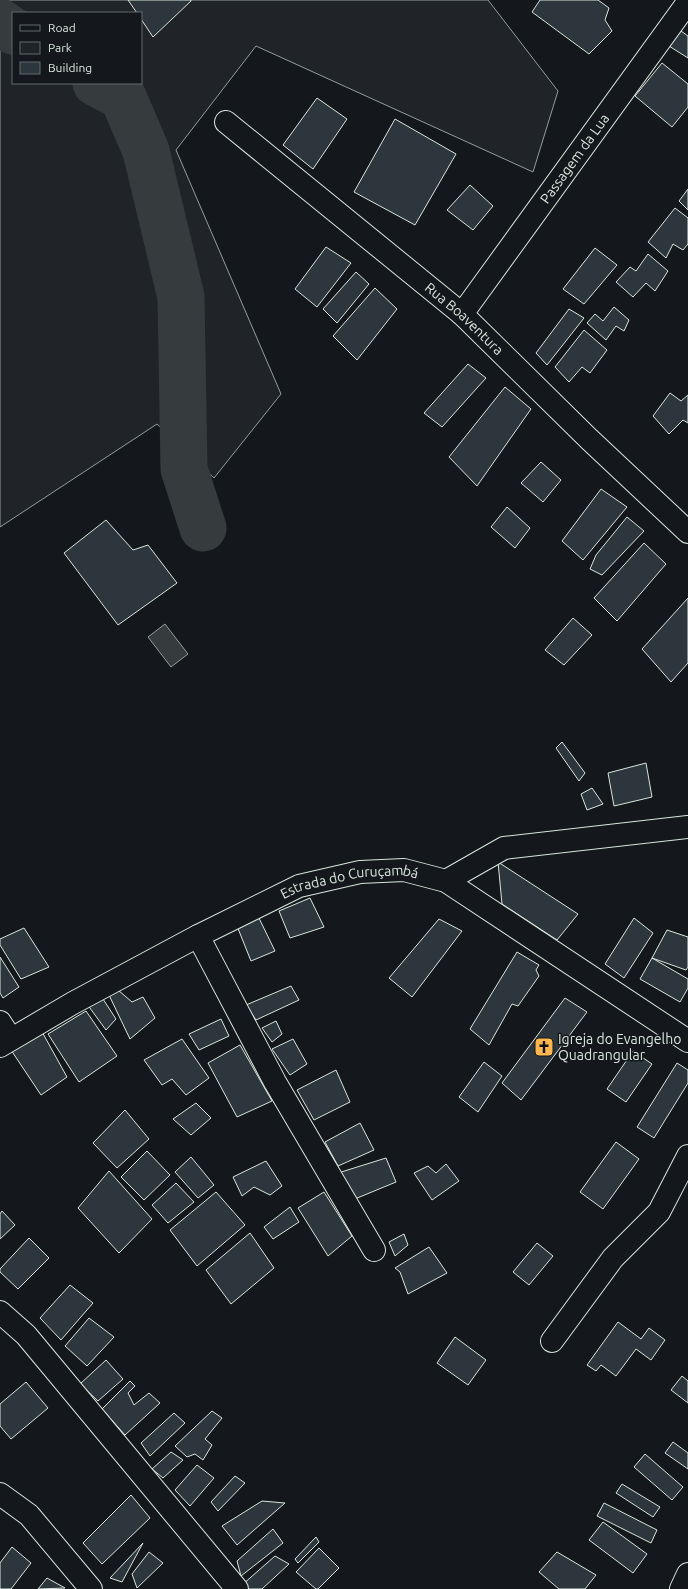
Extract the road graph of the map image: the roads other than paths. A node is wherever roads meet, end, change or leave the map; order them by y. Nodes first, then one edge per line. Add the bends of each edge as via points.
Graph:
1 (688, 2) edge
2 (226, 122) dead end
3 (462, 314) junction
4 (688, 532) edge
5 (688, 827) edge
6 (446, 881) junction
7 (198, 936) junction
8 (4, 1036) edge
9 (688, 1041) edge
10 (688, 1156) edge
11 (374, 1250) dead end
12 (0, 1312) edge
13 (552, 1340) dead end
14 (0, 1494) edge
15 (688, 1574) edge
16 (91, 1589) edge
17 (237, 1589) edge
18 (681, 1589) edge

1 - 3 street, Passagem da Lua
2 - 3 street, Rua Boaventura
3 - 4 street, Rua Boaventura
5 - 6 street via 504,848
6 - 7 street, Estrada do Curuçambá via 404,870 360,872 299,886
6 - 9 street, Estrada do Curuçambá
7 - 8 street, Estrada do Curuçambá via 73,1003
7 - 11 street via 275,1082
10 - 13 street via 659,1212 613,1258
12 - 17 street via 26,1335
14 - 16 street via 29,1516
15 - 18 street

